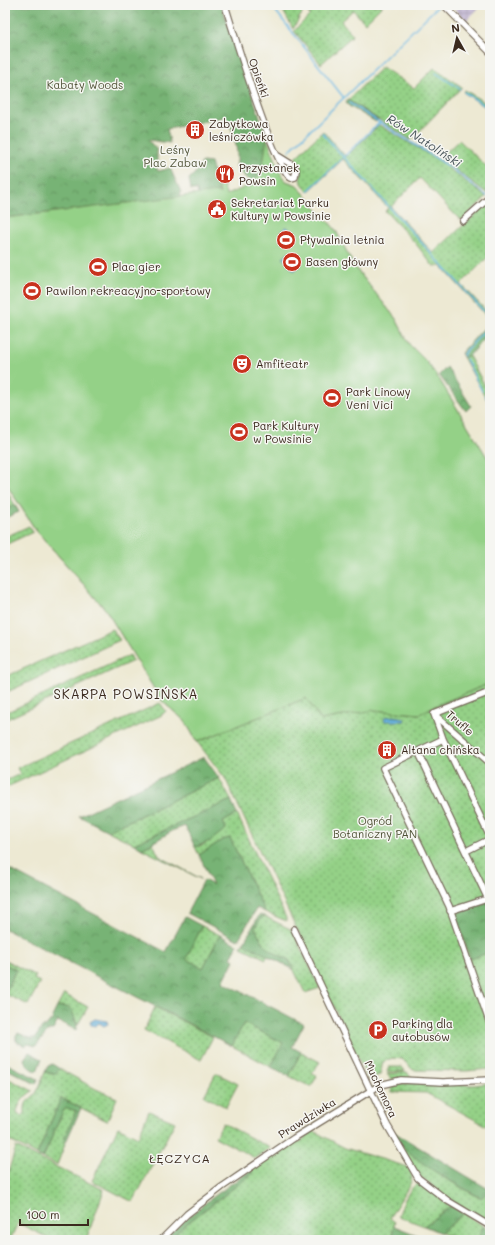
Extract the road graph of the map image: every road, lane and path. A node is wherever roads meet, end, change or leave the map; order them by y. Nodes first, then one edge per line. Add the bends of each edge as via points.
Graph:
1 (225, 5) edge
2 (444, 5) edge
3 (490, 52) edge
4 (278, 156) dead end
5 (490, 197) edge
6 (463, 221) dead end
7 (490, 692) edge
8 (434, 714) junction
9 (443, 739) junction
10 (418, 751) junction
11 (490, 763) edge
12 (490, 838) edge
13 (466, 851) junction
14 (489, 898) edge
15 (450, 912) junction
16 (294, 929) dead end
17 (490, 1024) edge
18 (490, 1080) edge
19 (370, 1090) junction
20 (490, 1226) edge
21 (161, 1240) edge

1 - 4 street, Opieńki via 250,83
2 - 3 street
5 - 6 street
7 - 8 street
8 - 9 street
8 - 11 street, Trufle
9 - 10 street
9 - 12 street
10 - 13 street
10 - 15 street via 383,768
12 - 13 street
13 - 14 street
14 - 15 street
15 - 17 street
16 - 19 street, Muchomora
18 - 19 street, Prawdziwka via 401,1080 385,1083
19 - 20 street, Muchomora via 399,1148 418,1178 448,1201
19 - 21 street, Prawdziwka via 222,1187 187,1214

